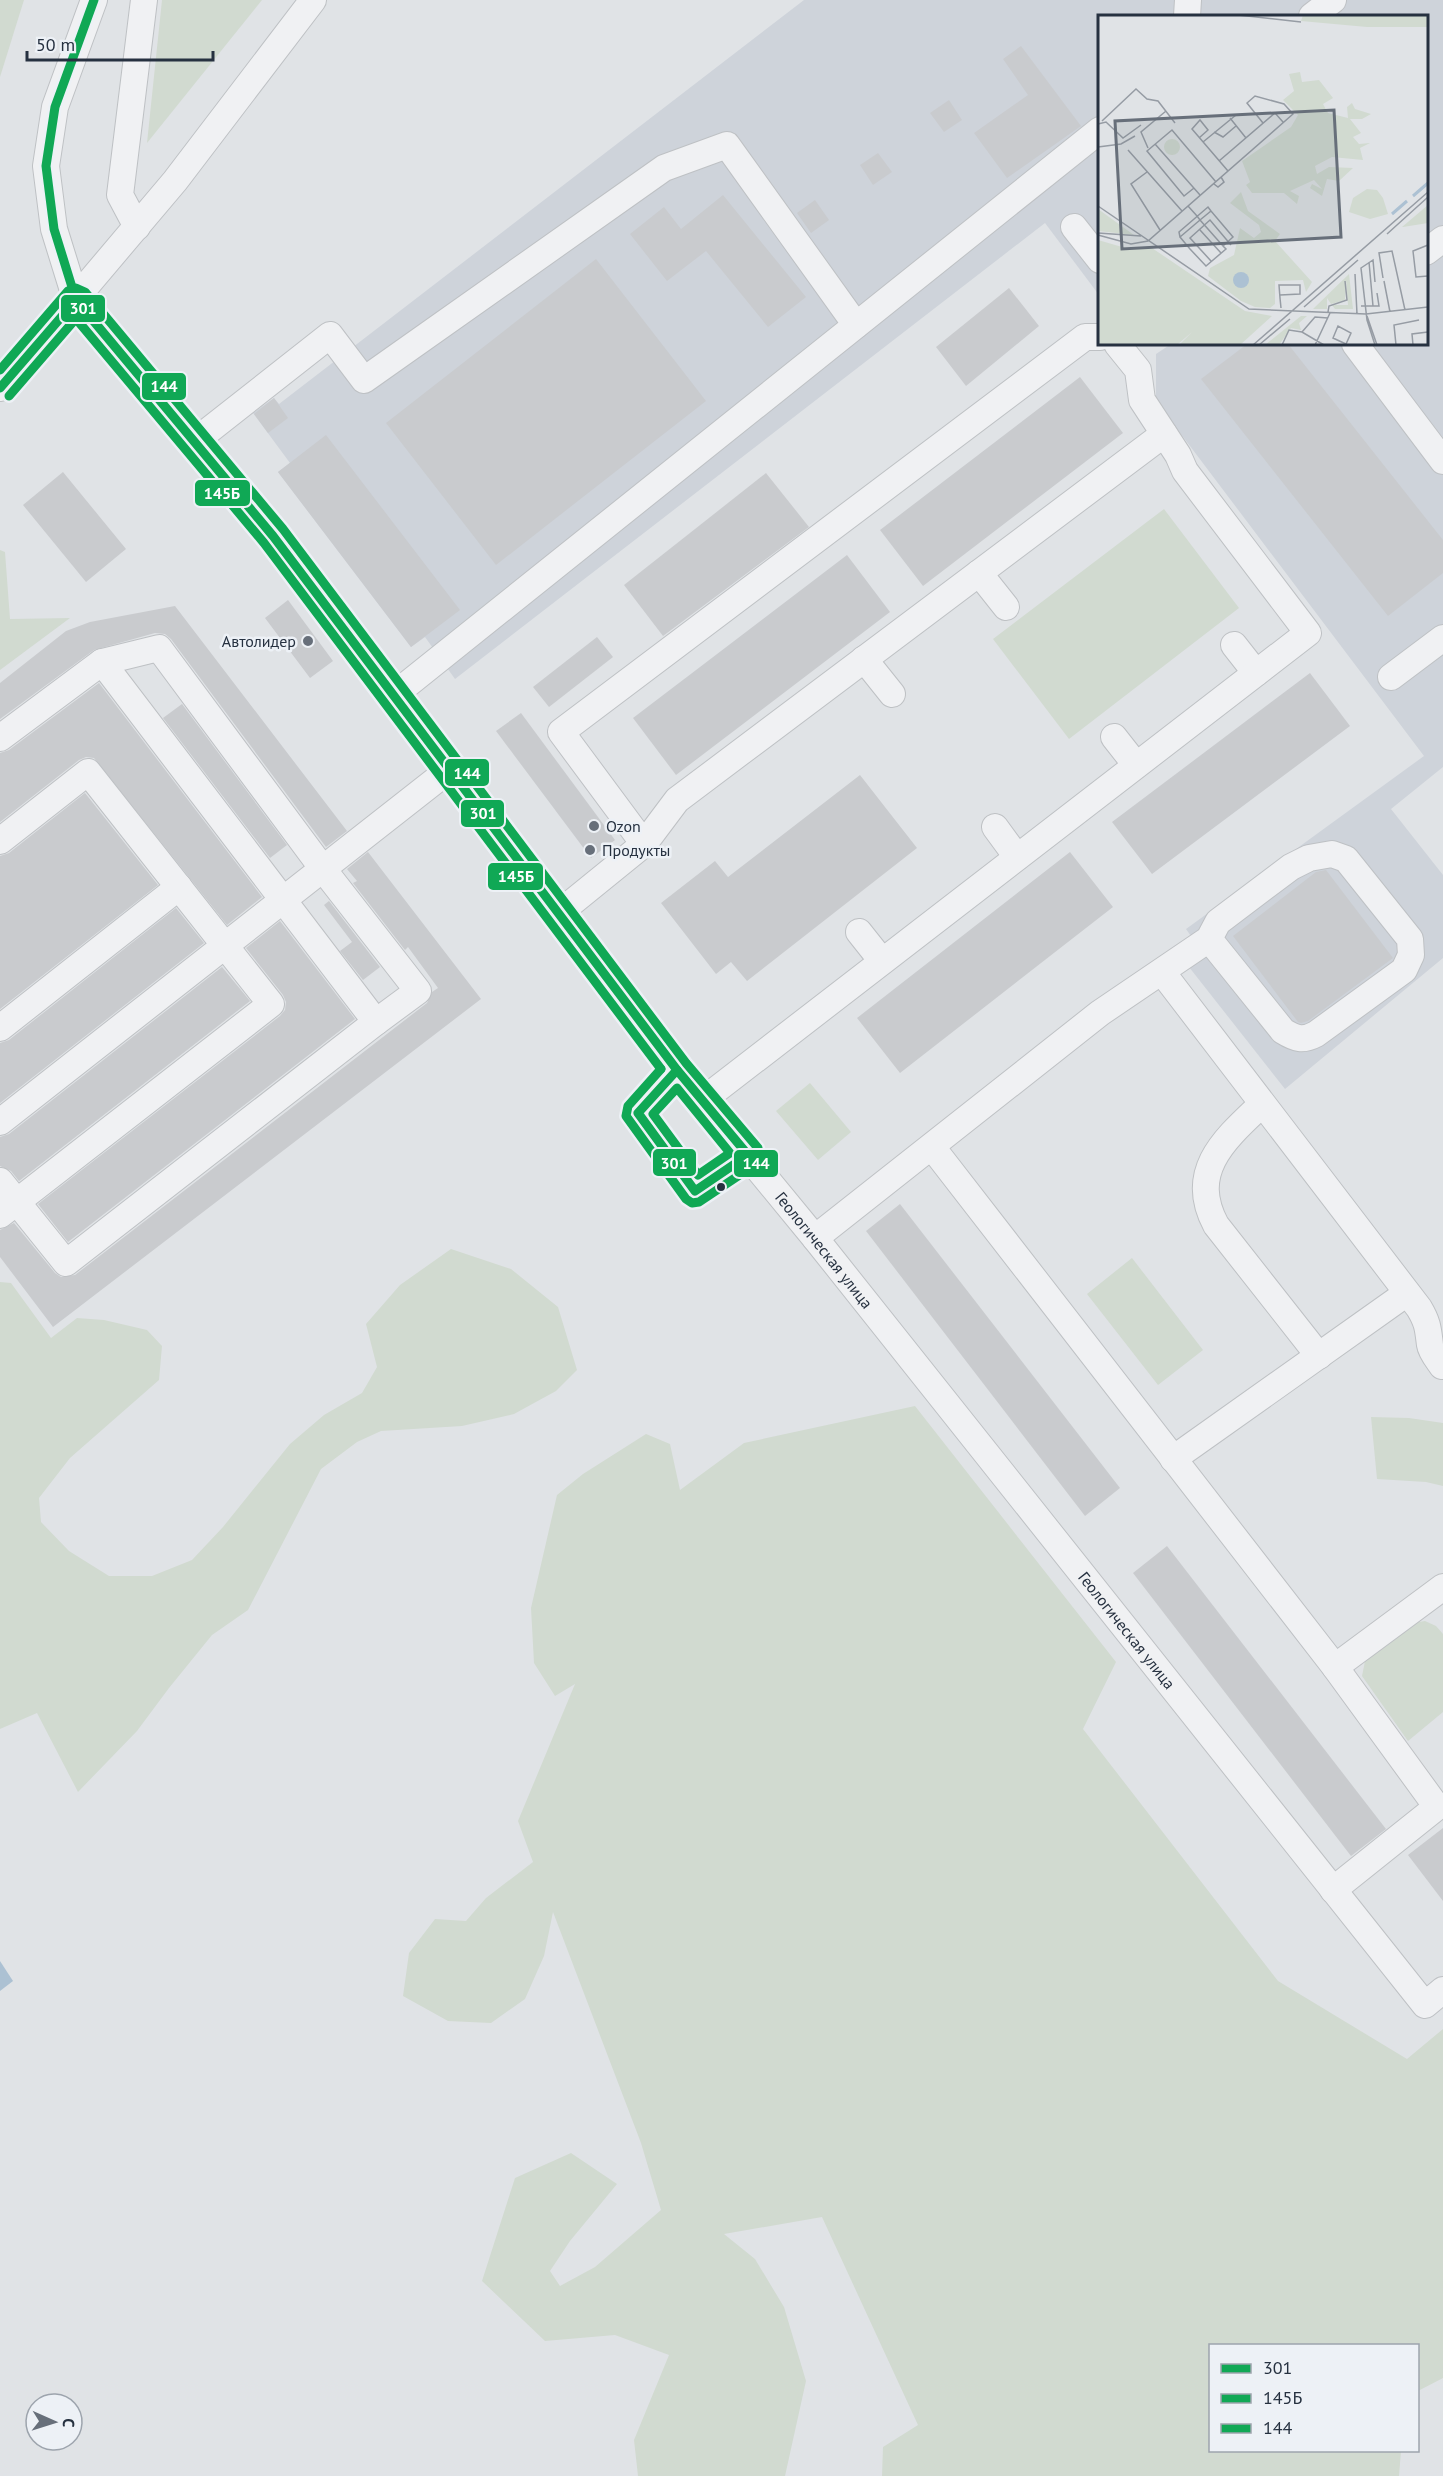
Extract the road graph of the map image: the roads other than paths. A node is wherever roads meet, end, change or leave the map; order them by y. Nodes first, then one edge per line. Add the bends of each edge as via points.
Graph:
1 (94, 0) edge
2 (144, 0) edge
3 (313, 0) edge
4 (1188, 0) edge
5 (1333, 0) edge
6 (1187, 15) edge
7 (1313, 15) edge
8 (1098, 132) edge
9 (137, 227) junction
10 (1074, 227) dead end
11 (1443, 239) edge
12 (1428, 250) edge
13 (1098, 257) edge
14 (76, 300) junction
15 (856, 325) junction
16 (1098, 339) edge
17 (1120, 345) edge
18 (1356, 345) edge
19 (0, 388) edge
20 (1164, 434) junction
21 (194, 442) junction
22 (1443, 461) edge
23 (979, 573) junction
24 (1006, 607) dead end
25 (1443, 638) edge
26 (1234, 645) dead end
27 (864, 659) junction
28 (102, 663) junction
29 (1256, 673) junction
30 (1391, 677) dead end
31 (892, 694) dead end
32 (394, 695) junction
33 (1114, 737) dead end
34 (0, 738) edge
35 (1136, 765) junction
36 (450, 770) junction
37 (995, 827) dead end
38 (0, 841) edge
39 (644, 844) junction
40 (1017, 857) junction
41 (322, 869) junction
42 (179, 887) junction
43 (284, 899) junction
44 (559, 913) junction
45 (859, 932) dead end
46 (1209, 939) junction
47 (225, 946) junction
48 (882, 962) junction
49 (1162, 972) junction
50 (376, 1022) junction
51 (0, 1028) edge
52 (677, 1070) junction
53 (703, 1100) junction
54 (1262, 1104) junction
55 (0, 1122) edge
56 (932, 1147) junction
57 (748, 1155) junction
58 (0, 1181) edge
59 (8, 1208) edge
60 (815, 1238) junction
61 (1407, 1293) junction
62 (1319, 1356) junction
63 (1442, 1366) edge
64 (1173, 1459) junction
65 (1443, 1587) edge
66 (1335, 1666) junction
67 (1333, 1890) junction
68 (1434, 1997) edge

1 - 14 street via 55,107 46,166 54,229
2 - 9 street via 120,195
3 - 9 street
4 - 6 street
5 - 7 street
8 - 15 street
9 - 14 street
10 - 13 street
11 - 12 street
14 - 19 street
14 - 21 street, Геологическая улица
15 - 21 street via 727,145 664,168 364,380 330,335
15 - 32 street
16 - 39 street via 1085,337 561,732
17 - 20 street via 1138,370 1142,400
18 - 22 street
20 - 23 street
20 - 29 street via 1185,471 1308,633
21 - 32 street, Геологическая улица via 273,536
23 - 24 street
23 - 27 street
25 - 30 street
26 - 29 street
27 - 31 street
27 - 39 street via 677,800
28 - 34 street
28 - 41 street via 159,648
28 - 43 street
29 - 35 street
32 - 36 street, Геологическая улица
33 - 35 street
35 - 40 street
36 - 41 street
36 - 44 street, Геологическая улица
37 - 40 street
38 - 42 street via 87,772
39 - 44 street
40 - 48 street
41 - 43 street
41 - 50 street via 417,991
42 - 47 street
42 - 51 street
43 - 47 street
43 - 50 street
44 - 52 street, Геологическая улица
45 - 48 street
46 - 46 street via 1218,922 1291,867 1309,858 1332,854 1346,859 1410,939 1412,955 1404,970 1316,1034 1294,1039 1283,1031
46 - 49 street
47 - 55 street
47 - 59 street via 271,1004
48 - 53 street
49 - 54 street
49 - 56 street via 1100,1013
50 - 59 street via 66,1263
52 - 53 street, Геологическая улица
52 - 57 street via 638,1113 695,1191
53 - 57 street, Геологическая улица
54 - 61 street
54 - 62 street via 1229,1135 1212,1161 1204,1184 1207,1208 1216,1225
56 - 60 street
56 - 64 street
57 - 60 street, Геологическая улица
58 - 59 street
60 - 67 street, Геологическая улица
61 - 62 street
61 - 63 street via 1426,1318 1430,1347
62 - 64 street
64 - 66 street
65 - 66 street
66 - 67 street via 1437,1807
67 - 68 street, Геологическая улица

